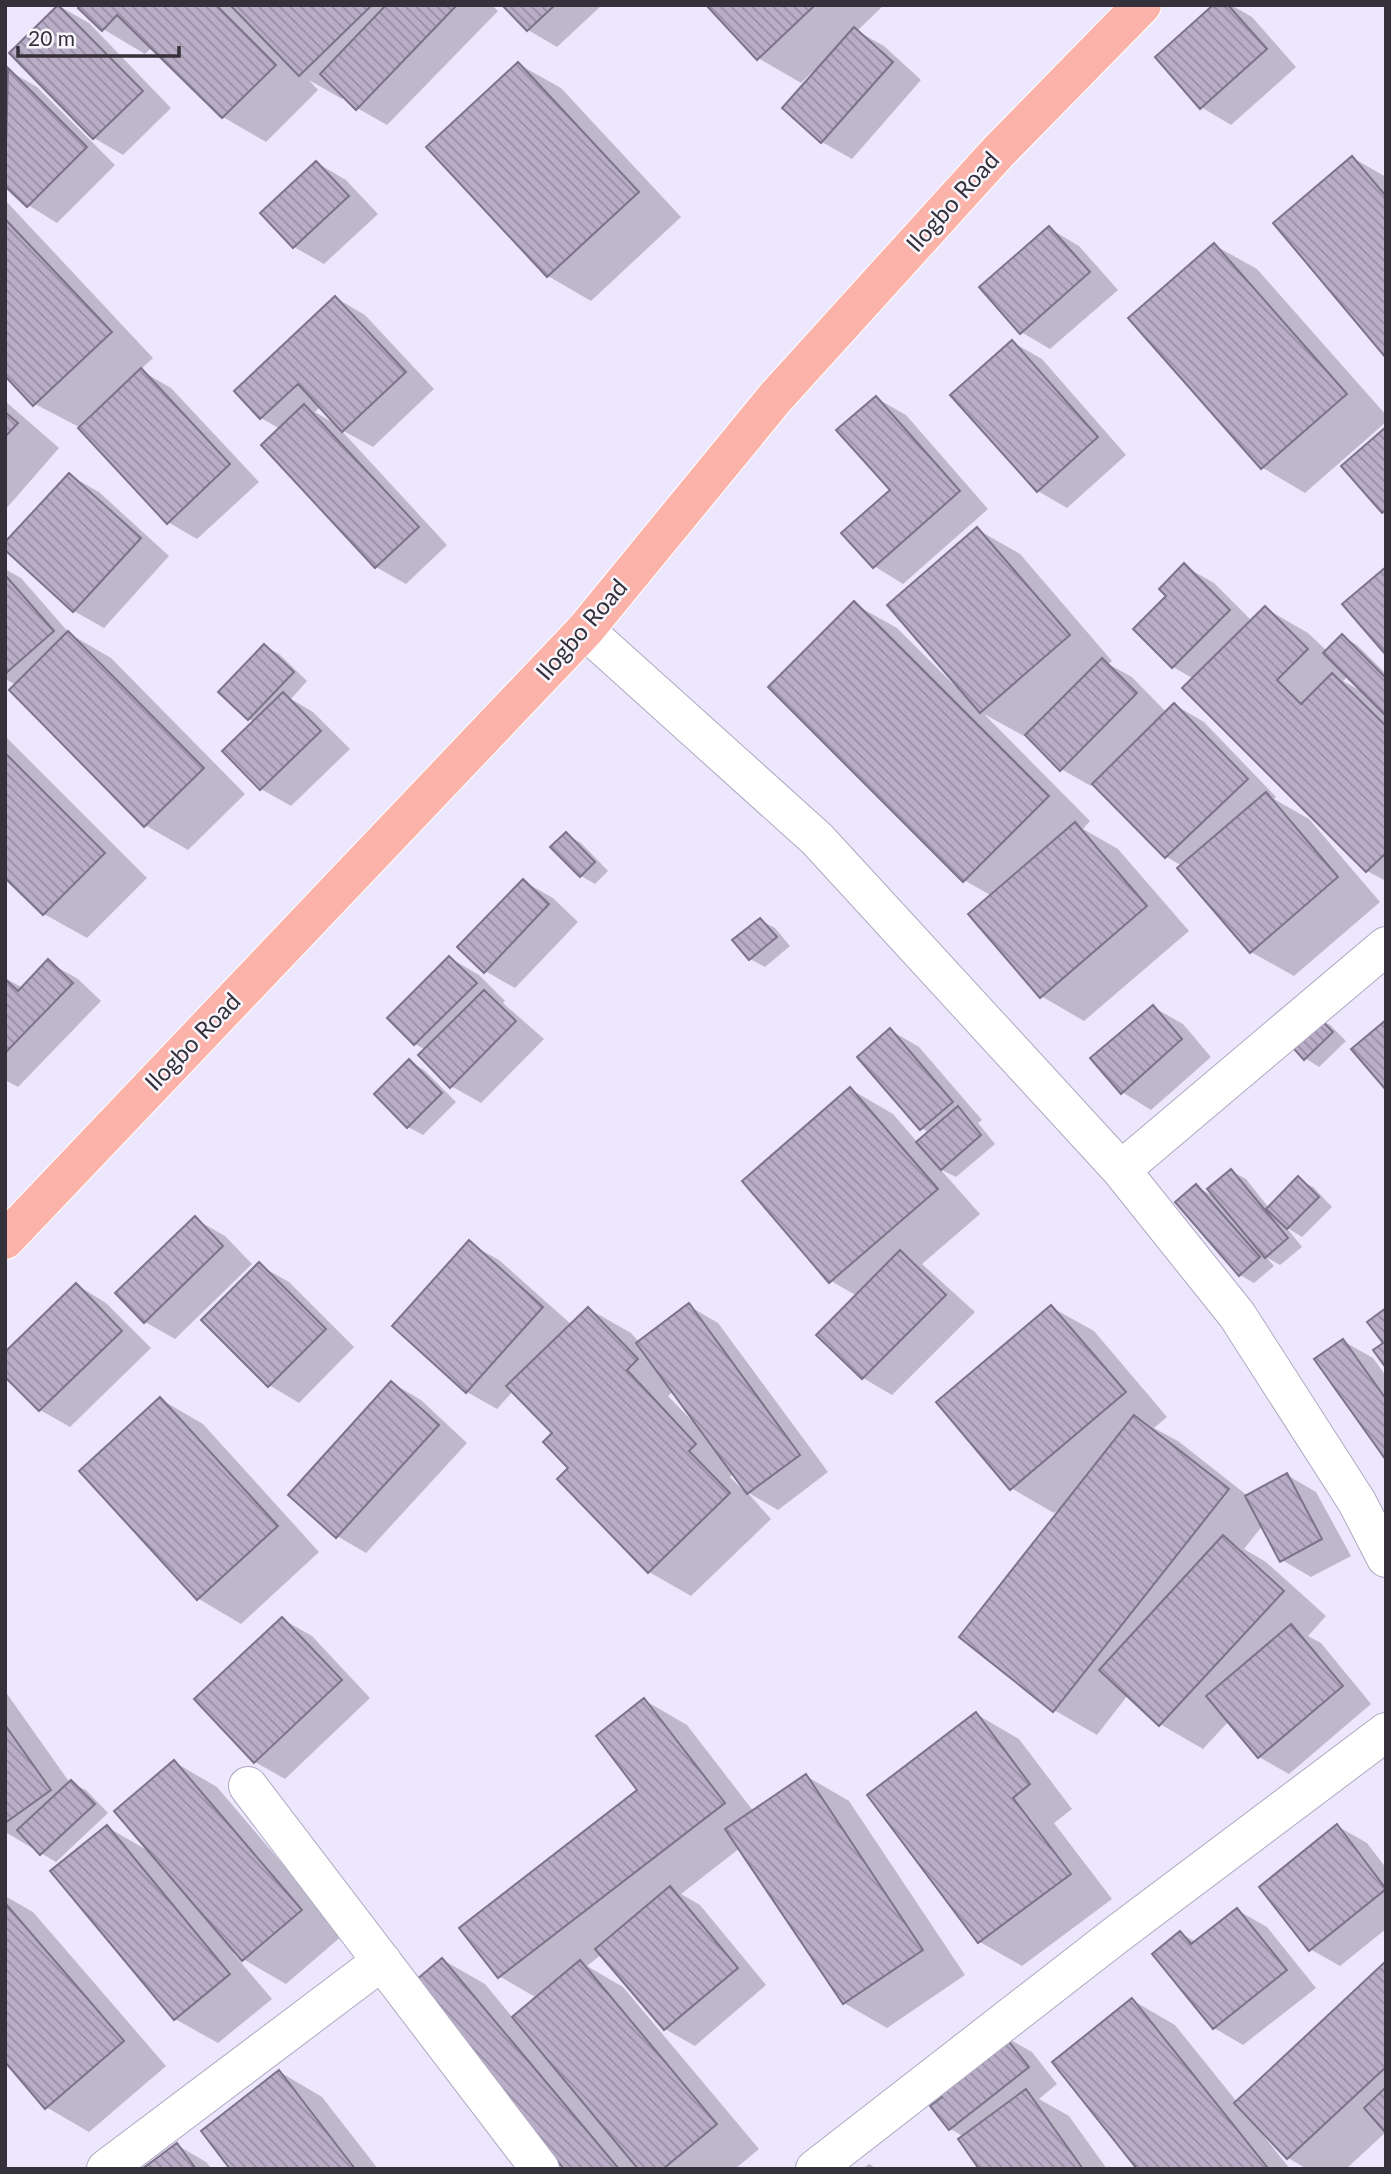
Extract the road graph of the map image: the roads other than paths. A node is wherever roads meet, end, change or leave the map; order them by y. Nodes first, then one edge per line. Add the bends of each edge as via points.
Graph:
1 (1142, 5) edge
2 (585, 630) junction
3 (1386, 946) edge
4 (1121, 1170) junction
5 (5, 1240) edge
6 (1386, 1558) edge
7 (1386, 1732) edge
8 (248, 1786) dead end
9 (382, 1961) junction
10 (106, 2169) edge
11 (540, 2169) edge
12 (815, 2169) edge

1 - 2 main road, Ilogbo Road via 998,152 775,398
2 - 4 street via 817,839
2 - 5 main road, Ilogbo Road
3 - 4 street
4 - 6 street via 1237,1315 1357,1502
7 - 12 street
8 - 9 street
9 - 10 street
9 - 11 street

